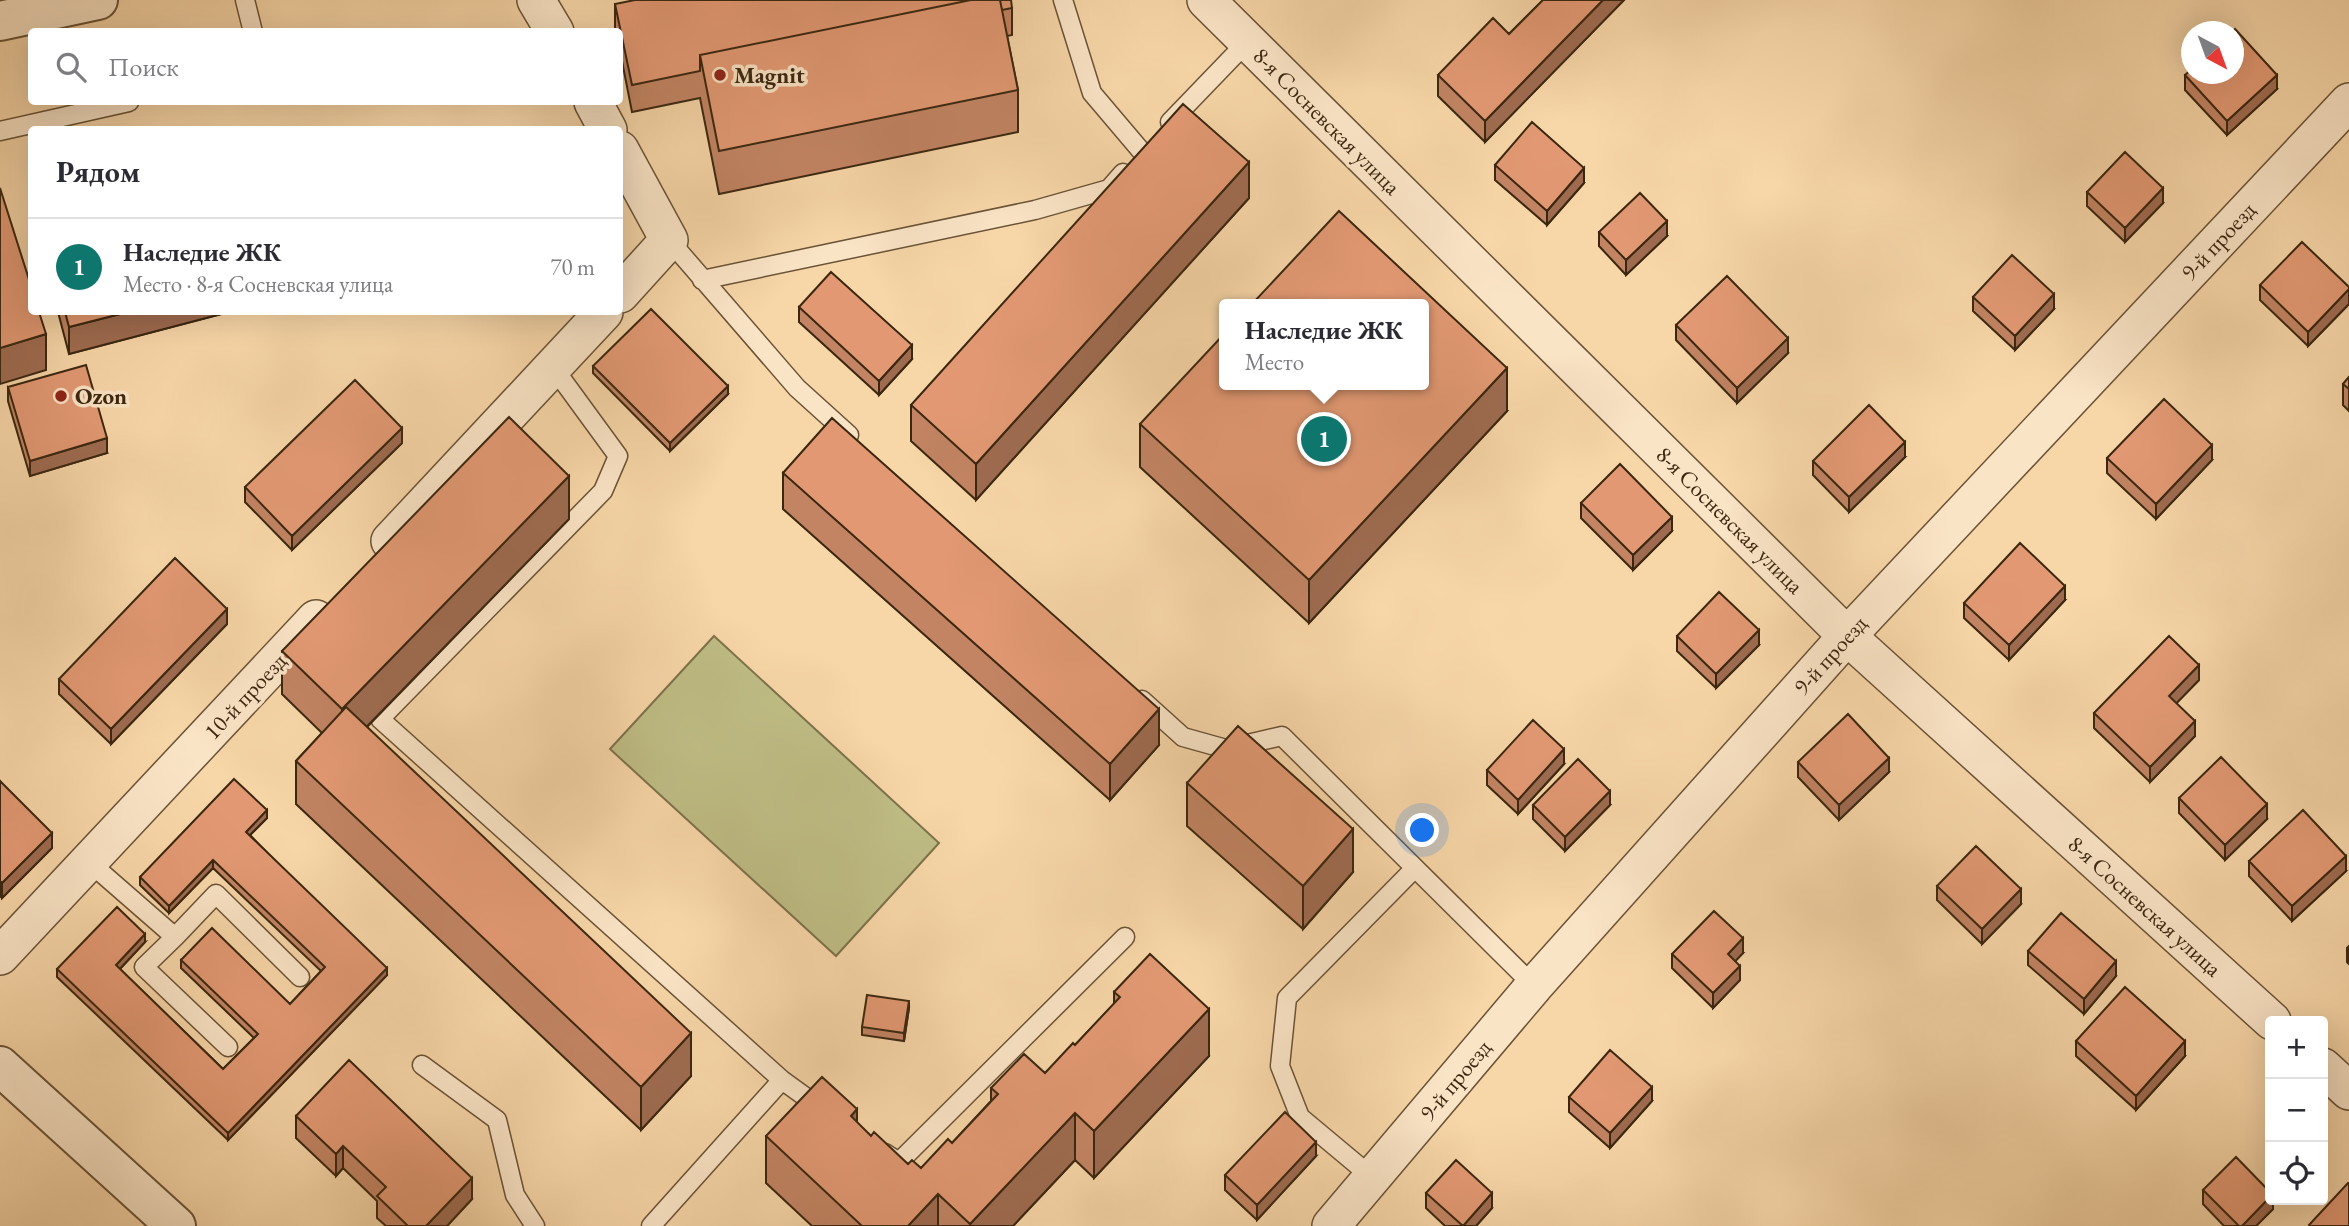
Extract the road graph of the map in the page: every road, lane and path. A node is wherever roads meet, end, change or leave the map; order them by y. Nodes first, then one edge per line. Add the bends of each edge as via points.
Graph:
1 (98, 0) edge
2 (245, 0) edge
3 (536, 0) edge
4 (1063, 0) edge
5 (1206, 0) edge
6 (0, 20) edge
7 (252, 28) edge
8 (553, 28) edge
9 (1247, 42) junction
10 (2349, 102) edge
11 (116, 105) edge
12 (595, 105) edge
13 (606, 126) edge
14 (0, 131) edge
15 (1151, 142) junction
16 (623, 156) edge
17 (668, 240) junction
18 (702, 280) junction
19 (623, 291) edge
20 (601, 315) edge
21 (554, 367) junction
22 (858, 443) edge
23 (369, 563) edge
24 (341, 593) edge
25 (1847, 636) junction
26 (1132, 691) edge
27 (89, 862) junction
28 (1415, 868) junction
29 (175, 937) junction
30 (1125, 937) dead end
31 (0, 956) edge
32 (300, 977) dead end
33 (1534, 986) junction
34 (2266, 1016) edge
35 (228, 1047) dead end
36 (422, 1065) dead end
37 (0, 1066) edge
38 (2328, 1072) edge
39 (782, 1080) junction
40 (2349, 1091) edge
41 (835, 1118) edge
42 (867, 1140) edge
43 (1373, 1178) junction
44 (1343, 1222) edge
45 (176, 1226) edge
46 (535, 1226) edge
47 (651, 1226) edge

1 - 6 street
2 - 7 lane
3 - 8 street
4 - 15 lane via 1092,93
5 - 9 street, 8-я Сосневская улица
9 - 15 lane
9 - 25 street, 8-я Сосневская улица
10 - 25 street, 9-й проезд
11 - 14 lane
12 - 13 street
15 - 18 lane via 1109,189 1035,210
16 - 17 street
17 - 18 lane
17 - 19 street
18 - 22 lane via 797,388
20 - 21 street
21 - 23 street
21 - 39 lane via 618,456 603,491 380,719
24 - 27 street, 10-й проезд
25 - 33 street, 9-й проезд
25 - 34 street, 8-я Сосневская улица
26 - 28 lane via 1183,737 1227,749 1282,736
27 - 29 lane
27 - 31 street, 10-й проезд
28 - 33 lane
28 - 43 lane via 1287,999 1280,1066 1300,1117
29 - 32 lane via 216,894
29 - 35 lane via 144,967
30 - 42 lane via 899,1162
33 - 43 street, 9-й проезд
36 - 46 lane via 498,1119 515,1195
37 - 45 street
38 - 40 street
39 - 41 lane
39 - 47 lane
43 - 44 street, 9-й проезд

